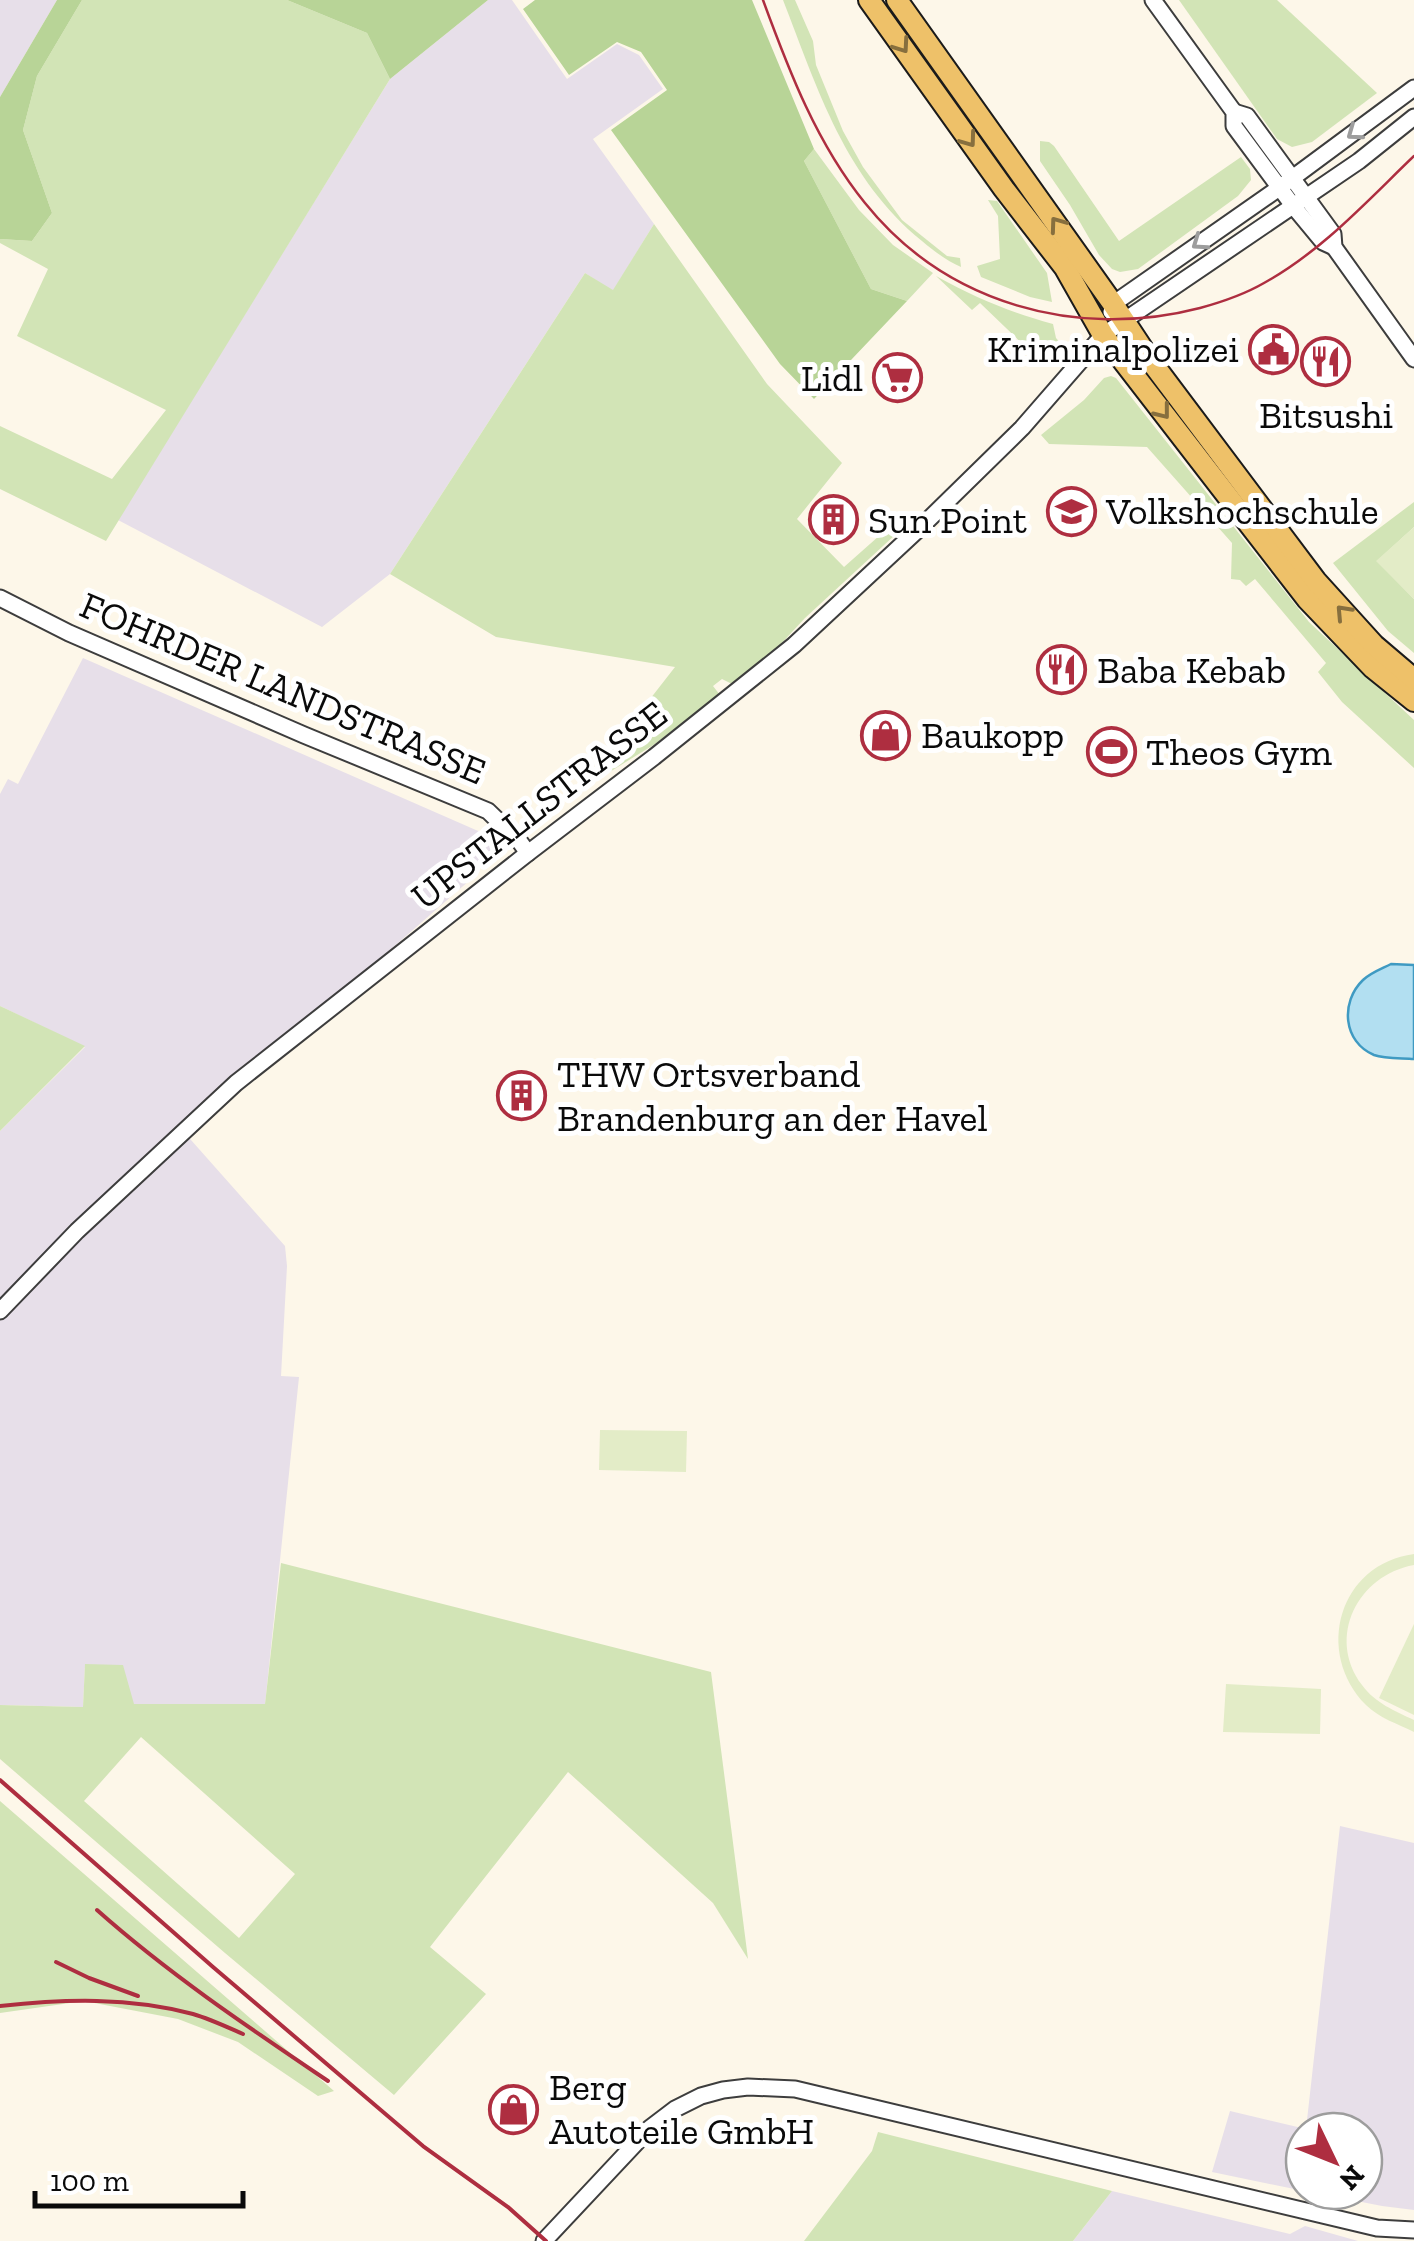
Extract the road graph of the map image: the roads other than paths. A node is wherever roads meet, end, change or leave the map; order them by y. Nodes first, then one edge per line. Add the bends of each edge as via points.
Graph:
1 (869, 0) edge
2 (897, 0) edge
3 (1154, 0) edge
4 (1414, 88) edge
5 (1414, 117) edge
6 (1286, 183) junction
7 (1300, 202) junction
8 (1119, 313) junction
9 (1103, 335) junction
10 (1414, 360) edge
11 (0, 598) edge
12 (1414, 678) edge
13 (1414, 701) edge
14 (528, 853) junction
15 (0, 1311) edge
16 (1414, 2230) edge
17 (544, 2241) edge

1 -> 9 main road via 1064,268
8 -> 2 main road
3 - 6 street via 1234,112 1234,126
4 -> 6 street
5 - 7 street
6 - 7 street
6 -> 8 street
7 - 8 street via 1156,298
7 - 10 street
8 - 9 street, UPSTALLSTRASSE
12 -> 8 main road via 1316,582
9 -> 13 main road via 1307,599
9 - 14 street, UPSTALLSTRASSE via 1022,428 794,645
11 - 14 street, FOHRDER LANDSTRASSE via 68,633 488,810
14 - 15 street, UPSTALLSTRASSE via 236,1083
16 - 17 street via 1377,2228 795,2089 748,2087 674,2109

